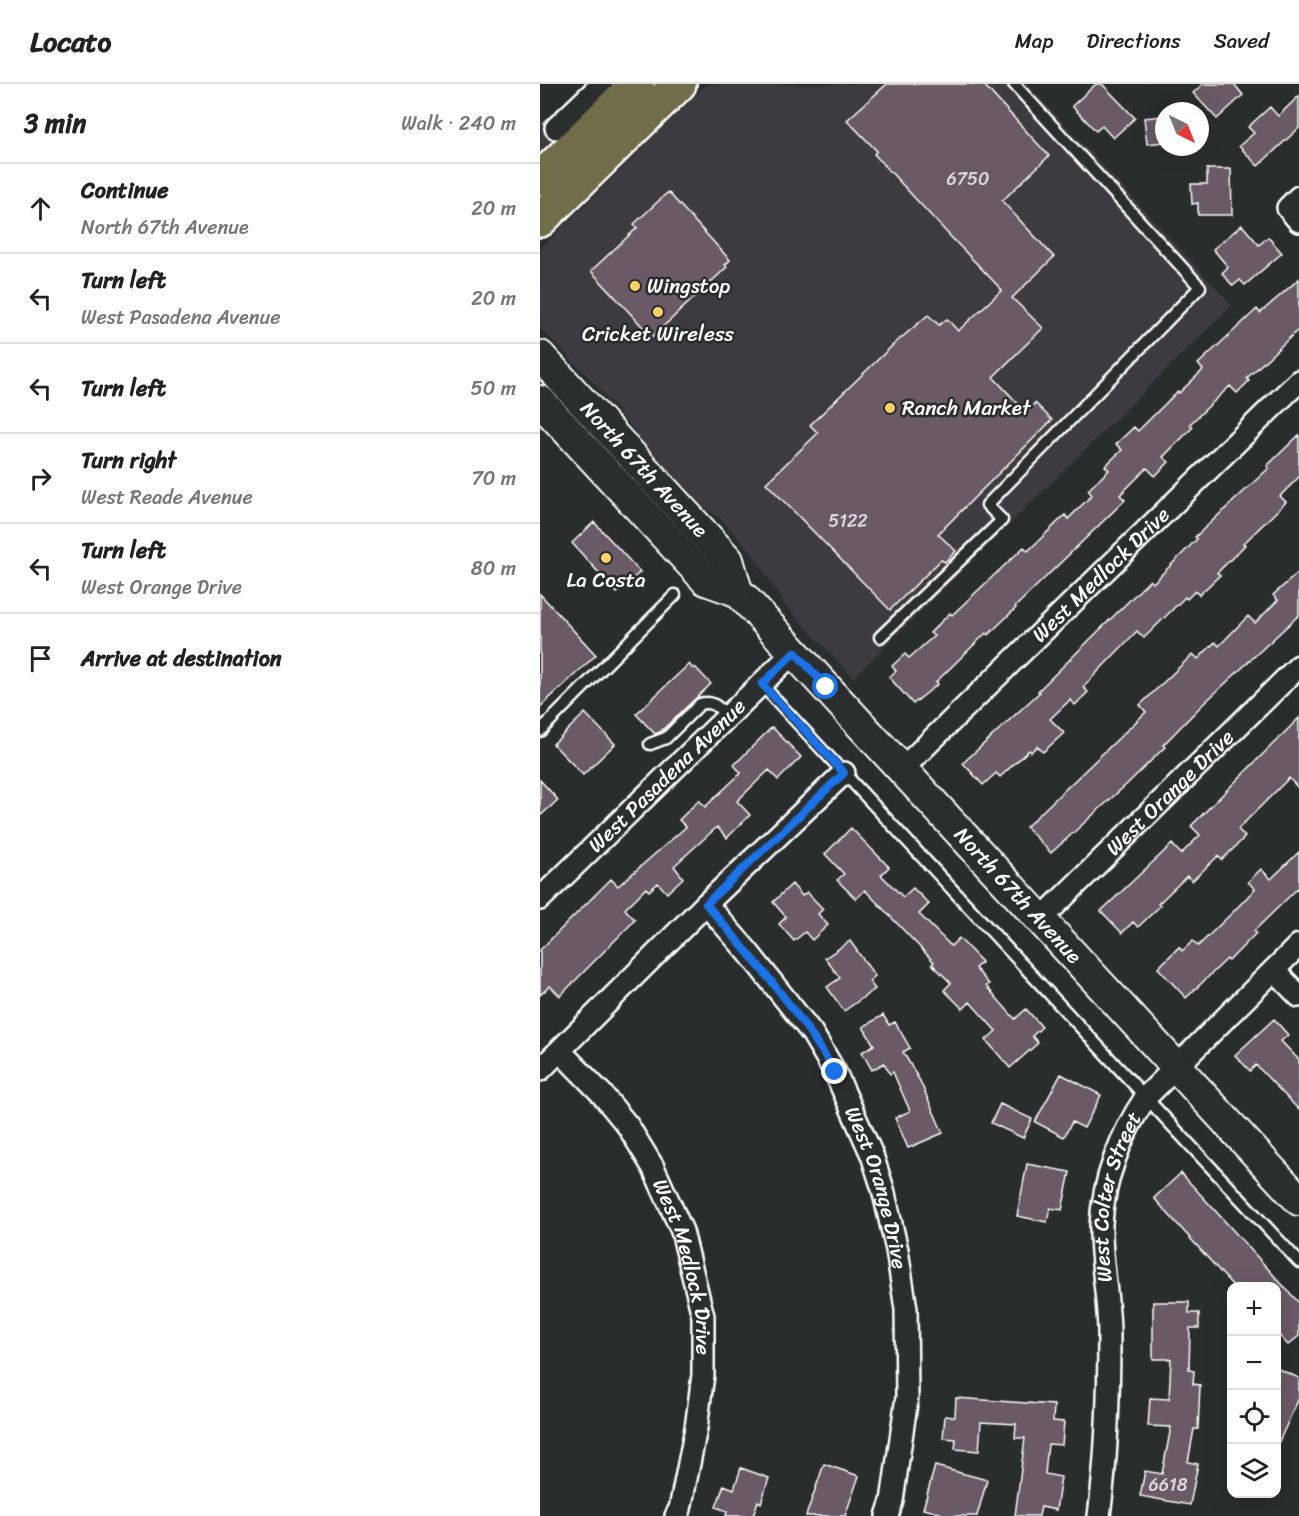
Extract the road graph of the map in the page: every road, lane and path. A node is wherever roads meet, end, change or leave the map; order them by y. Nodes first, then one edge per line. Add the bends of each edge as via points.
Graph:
1 (679, 84) edge
2 (1014, 84) edge
3 (621, 88) edge
4 (556, 129) dead end
5 (540, 179) edge
6 (540, 220) edge
7 (540, 356) edge
8 (1299, 381) edge
9 (540, 400) edge
10 (737, 591) junction
11 (675, 595) dead end
12 (880, 637) dead end
13 (795, 652) junction
14 (1299, 666) edge
15 (762, 684) junction
16 (729, 717) junction
17 (540, 732) edge
18 (650, 744) dead end
19 (902, 769) junction
20 (844, 773) junction
21 (540, 899) edge
22 (706, 904) junction
23 (1040, 920) junction
24 (1299, 945) edge
25 (1274, 969) junction
26 (1299, 996) edge
27 (560, 1051) junction
28 (1176, 1067) junction
29 (540, 1070) edge
30 (1146, 1097) junction
31 (1299, 1200) edge
32 (1299, 1262) edge
33 (676, 1516) edge
34 (887, 1516) edge
35 (1099, 1516) edge

1 - 6 main road
2 - 12 lane via 1200,287 987,505 1002,520
3 - 4 street
3 - 5 main road
7 - 10 main road, North 67th Avenue via 728,560
8 - 19 street, West Medlock Drive
9 - 10 main road, North 67th Avenue via 706,580
10 - 13 main road, North 67th Avenue
11 - 17 lane
13 - 15 street, West Pasadena Avenue
13 - 19 main road, North 67th Avenue
14 - 23 street, West Orange Drive
15 - 16 street, West Pasadena Avenue
15 - 20 lane
16 - 18 lane via 714,704 700,704 666,738
16 - 21 street, West Pasadena Avenue
19 - 23 main road, North 67th Avenue
20 - 22 street
20 - 30 lane
22 - 27 street
22 - 34 street, West Orange Drive via 812,1034 835,1072 883,1190 906,1309 907,1397
23 - 28 main road, North 67th Avenue
24 - 25 street, West Colter Street
25 - 26 street
25 - 28 street, West Colter Street
27 - 29 street
27 - 33 street, West Medlock Drive via 628,1126 653,1167 682,1231 703,1316 703,1375 696,1428
28 - 30 street, West Colter Street
28 - 31 main road, North 67th Avenue
30 - 32 lane
30 - 35 street, West Colter Street via 1131,1119 1111,1170 1101,1225 1109,1333

